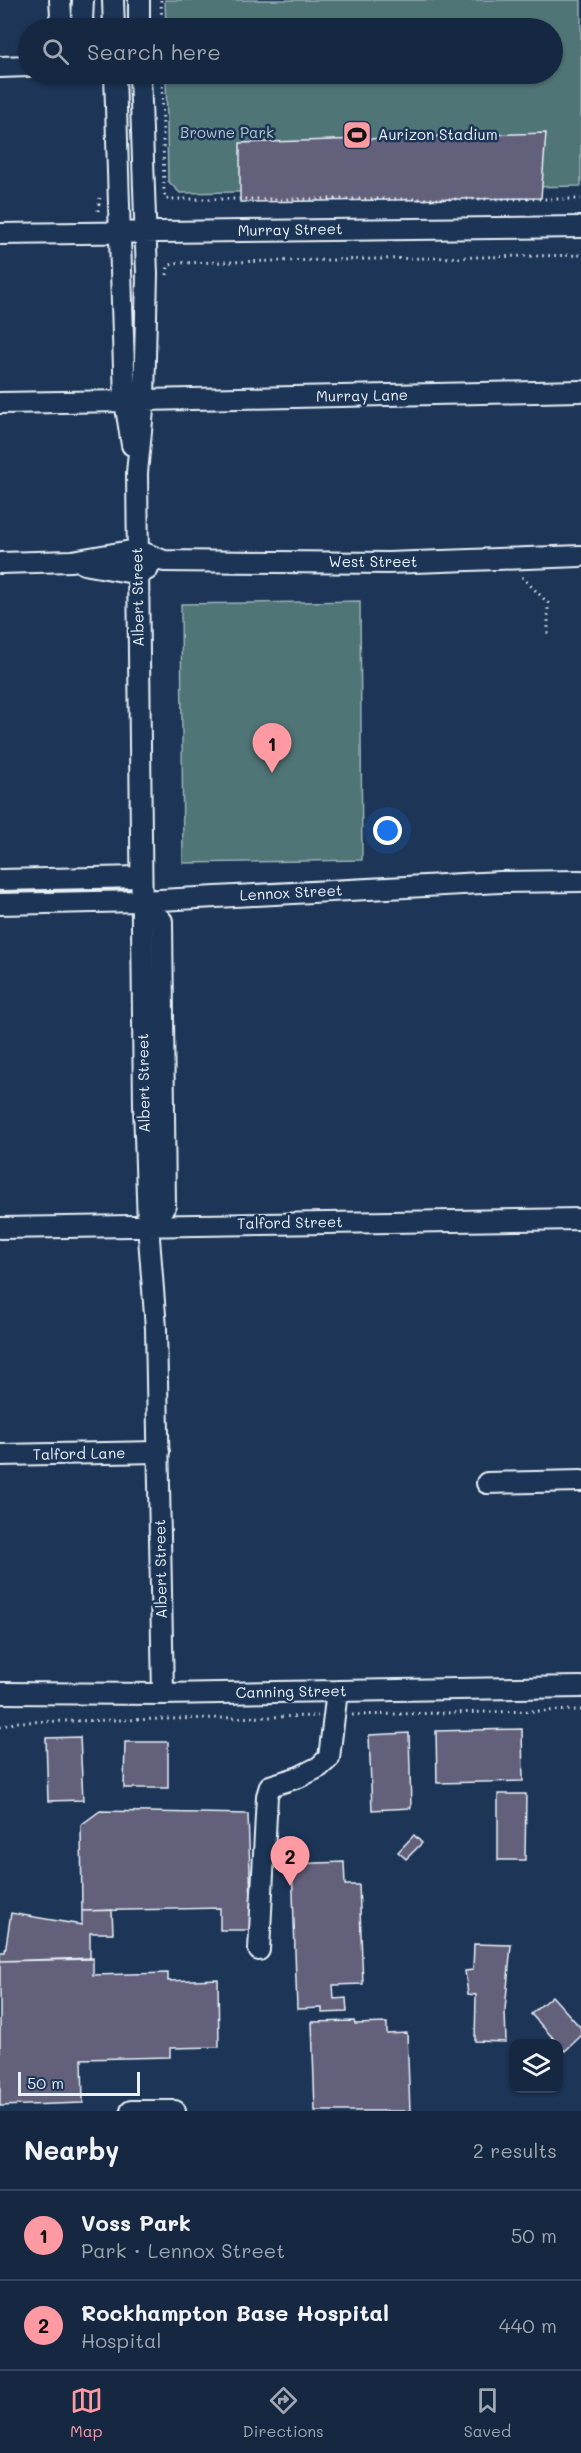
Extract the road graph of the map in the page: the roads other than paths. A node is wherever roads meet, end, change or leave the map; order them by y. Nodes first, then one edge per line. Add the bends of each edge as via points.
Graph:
1 (60, 0) edge
2 (83, 0) edge
3 (113, 0) edge
4 (139, 0) edge
5 (59, 18) edge
6 (82, 18) edge
7 (114, 18) edge
8 (139, 18) edge
9 (18, 66) edge
10 (0, 67) edge
11 (115, 84) edge
12 (141, 84) edge
13 (581, 226) edge
14 (147, 232) junction
15 (121, 233) junction
16 (0, 234) edge
17 (581, 391) edge
18 (134, 401) junction
19 (0, 403) edge
20 (137, 550) junction
21 (581, 556) edge
22 (72, 561) junction
23 (164, 561) junction
24 (0, 563) edge
25 (139, 574) junction
26 (141, 877) junction
27 (0, 880) edge
28 (581, 881) edge
29 (141, 902) junction
30 (0, 904) edge
31 (581, 1219) edge
32 (148, 1225) junction
33 (0, 1228) edge
34 (159, 1452) junction
35 (0, 1455) edge
36 (581, 1481) edge
37 (487, 1483) dead end
38 (581, 1687) edge
39 (337, 1691) junction
40 (0, 1693) edge
41 (163, 1694) junction
42 (259, 1950) dead end
43 (131, 2111) edge
44 (175, 2111) edge

1 - 5 street
2 - 6 street
3 - 7 street
4 - 8 street
9 - 10 street
11 - 15 street, Albert Street
12 - 14 street, Albert Street
13 - 14 street, Murray Street
14 - 15 street, Murray Street
14 - 18 street, Albert Street
15 - 16 street, Murray Street
15 - 18 street, Albert Street
17 - 18 street, Murray Lane
18 - 19 street, Murray Lane
18 - 20 street, Albert Street
20 - 22 street
20 - 23 street, West Street
20 - 25 street, Albert Street
21 - 23 street, West Street via 388,563
22 - 24 street
22 - 25 street
23 - 25 street, West Street
25 - 26 street, Albert Street
26 - 27 street
26 - 29 street, Albert Street
28 - 29 street, Lennox Street
29 - 30 street, Lennox Street
29 - 32 street, Albert Street
31 - 32 street, Talford Street
32 - 33 street, Talford Street
32 - 34 street, Albert Street via 156,1328
34 - 35 street, Talford Lane
34 - 41 street, Albert Street
36 - 37 street
38 - 39 street, Canning Street
39 - 41 street, Canning Street
39 - 42 street via 329,1758 299,1777 270,1785
40 - 41 street, Canning Street
43 - 44 street

